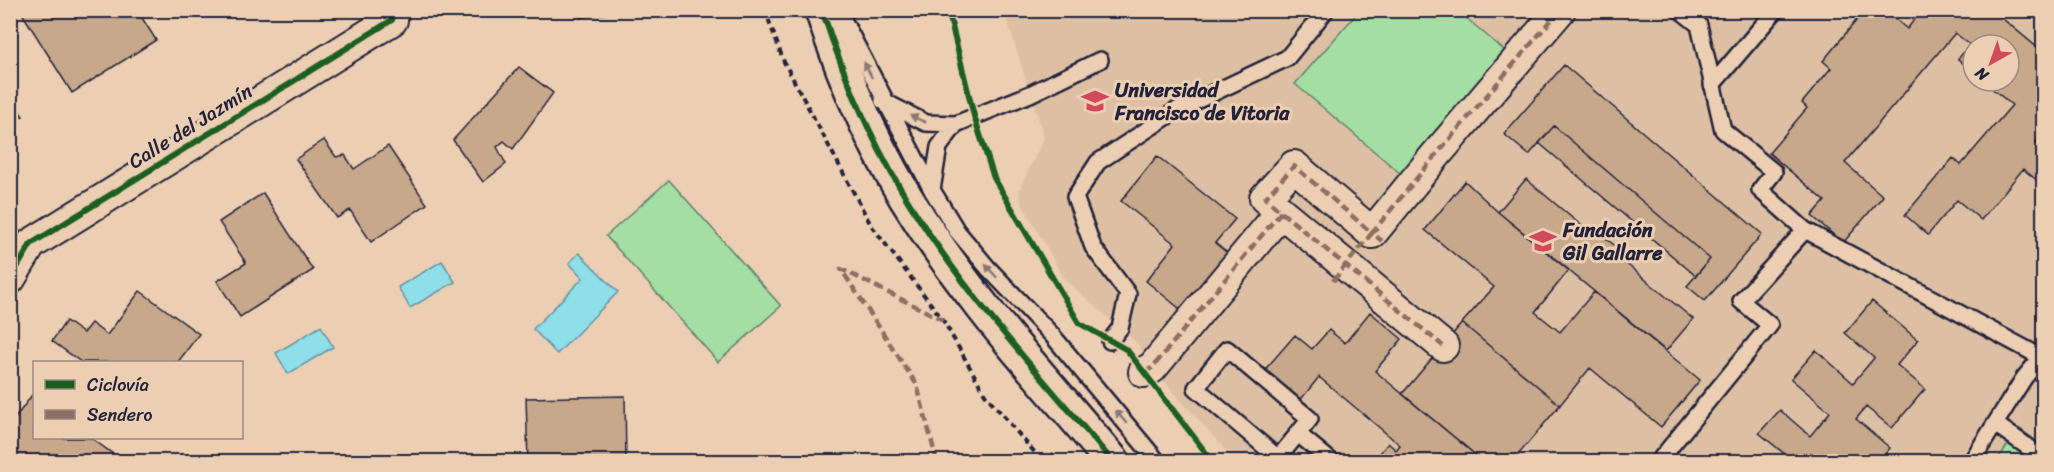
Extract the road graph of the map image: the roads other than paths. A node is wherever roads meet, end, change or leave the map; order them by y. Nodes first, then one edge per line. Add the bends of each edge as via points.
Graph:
1 (393, 10) edge
2 (822, 10) edge
3 (838, 10) edge
4 (1326, 10) edge
5 (1560, 10) edge
6 (1680, 10) edge
7 (1776, 10) edge
8 (1100, 60) dead end
9 (1713, 85) junction
10 (883, 100) junction
11 (956, 124) junction
12 (932, 190) junction
13 (1281, 212) junction
14 (1805, 230) junction
15 (1377, 237) junction
16 (1340, 273) junction
17 (10, 279) edge
18 (1110, 341) dead end
19 (1443, 346) dead end
20 (2042, 355) edge
21 (1144, 372) dead end
22 (1995, 424) junction
23 (1298, 433) junction
24 (2043, 458) edge
25 (1113, 462) edge
26 (1158, 462) edge
27 (1332, 462) edge
28 (1658, 462) edge
29 (1971, 462) edge

1 - 17 street, Calle del Jazmín via 392,20 31,244
2 - 25 street via 856,103 919,219 979,301
10 -> 3 lane
4 - 18 lane via 1287,58 1177,110 1108,155 1098,162 1075,197 1093,247 1128,294 1120,328
5 - 15 street via 1435,156
6 - 9 lane via 1699,25
7 - 9 lane
8 - 11 lane
9 - 14 lane via 1723,130 1774,172 1760,190
11 -> 10 lane via 926,123
10 - 12 lane
11 - 12 lane via 939,147
26 -> 12 lane via 1052,335 957,231
13 - 15 street via 1265,198 1294,166
13 - 16 street
13 - 21 street via 1152,368
14 - 20 lane
14 - 28 lane via 1741,301 1770,325
15 - 16 street
16 - 19 street
20 - 22 lane
22 - 24 lane
22 - 29 lane
23 - 23 lane via 1310,419 1227,349 1196,388 1278,458
23 - 27 lane

